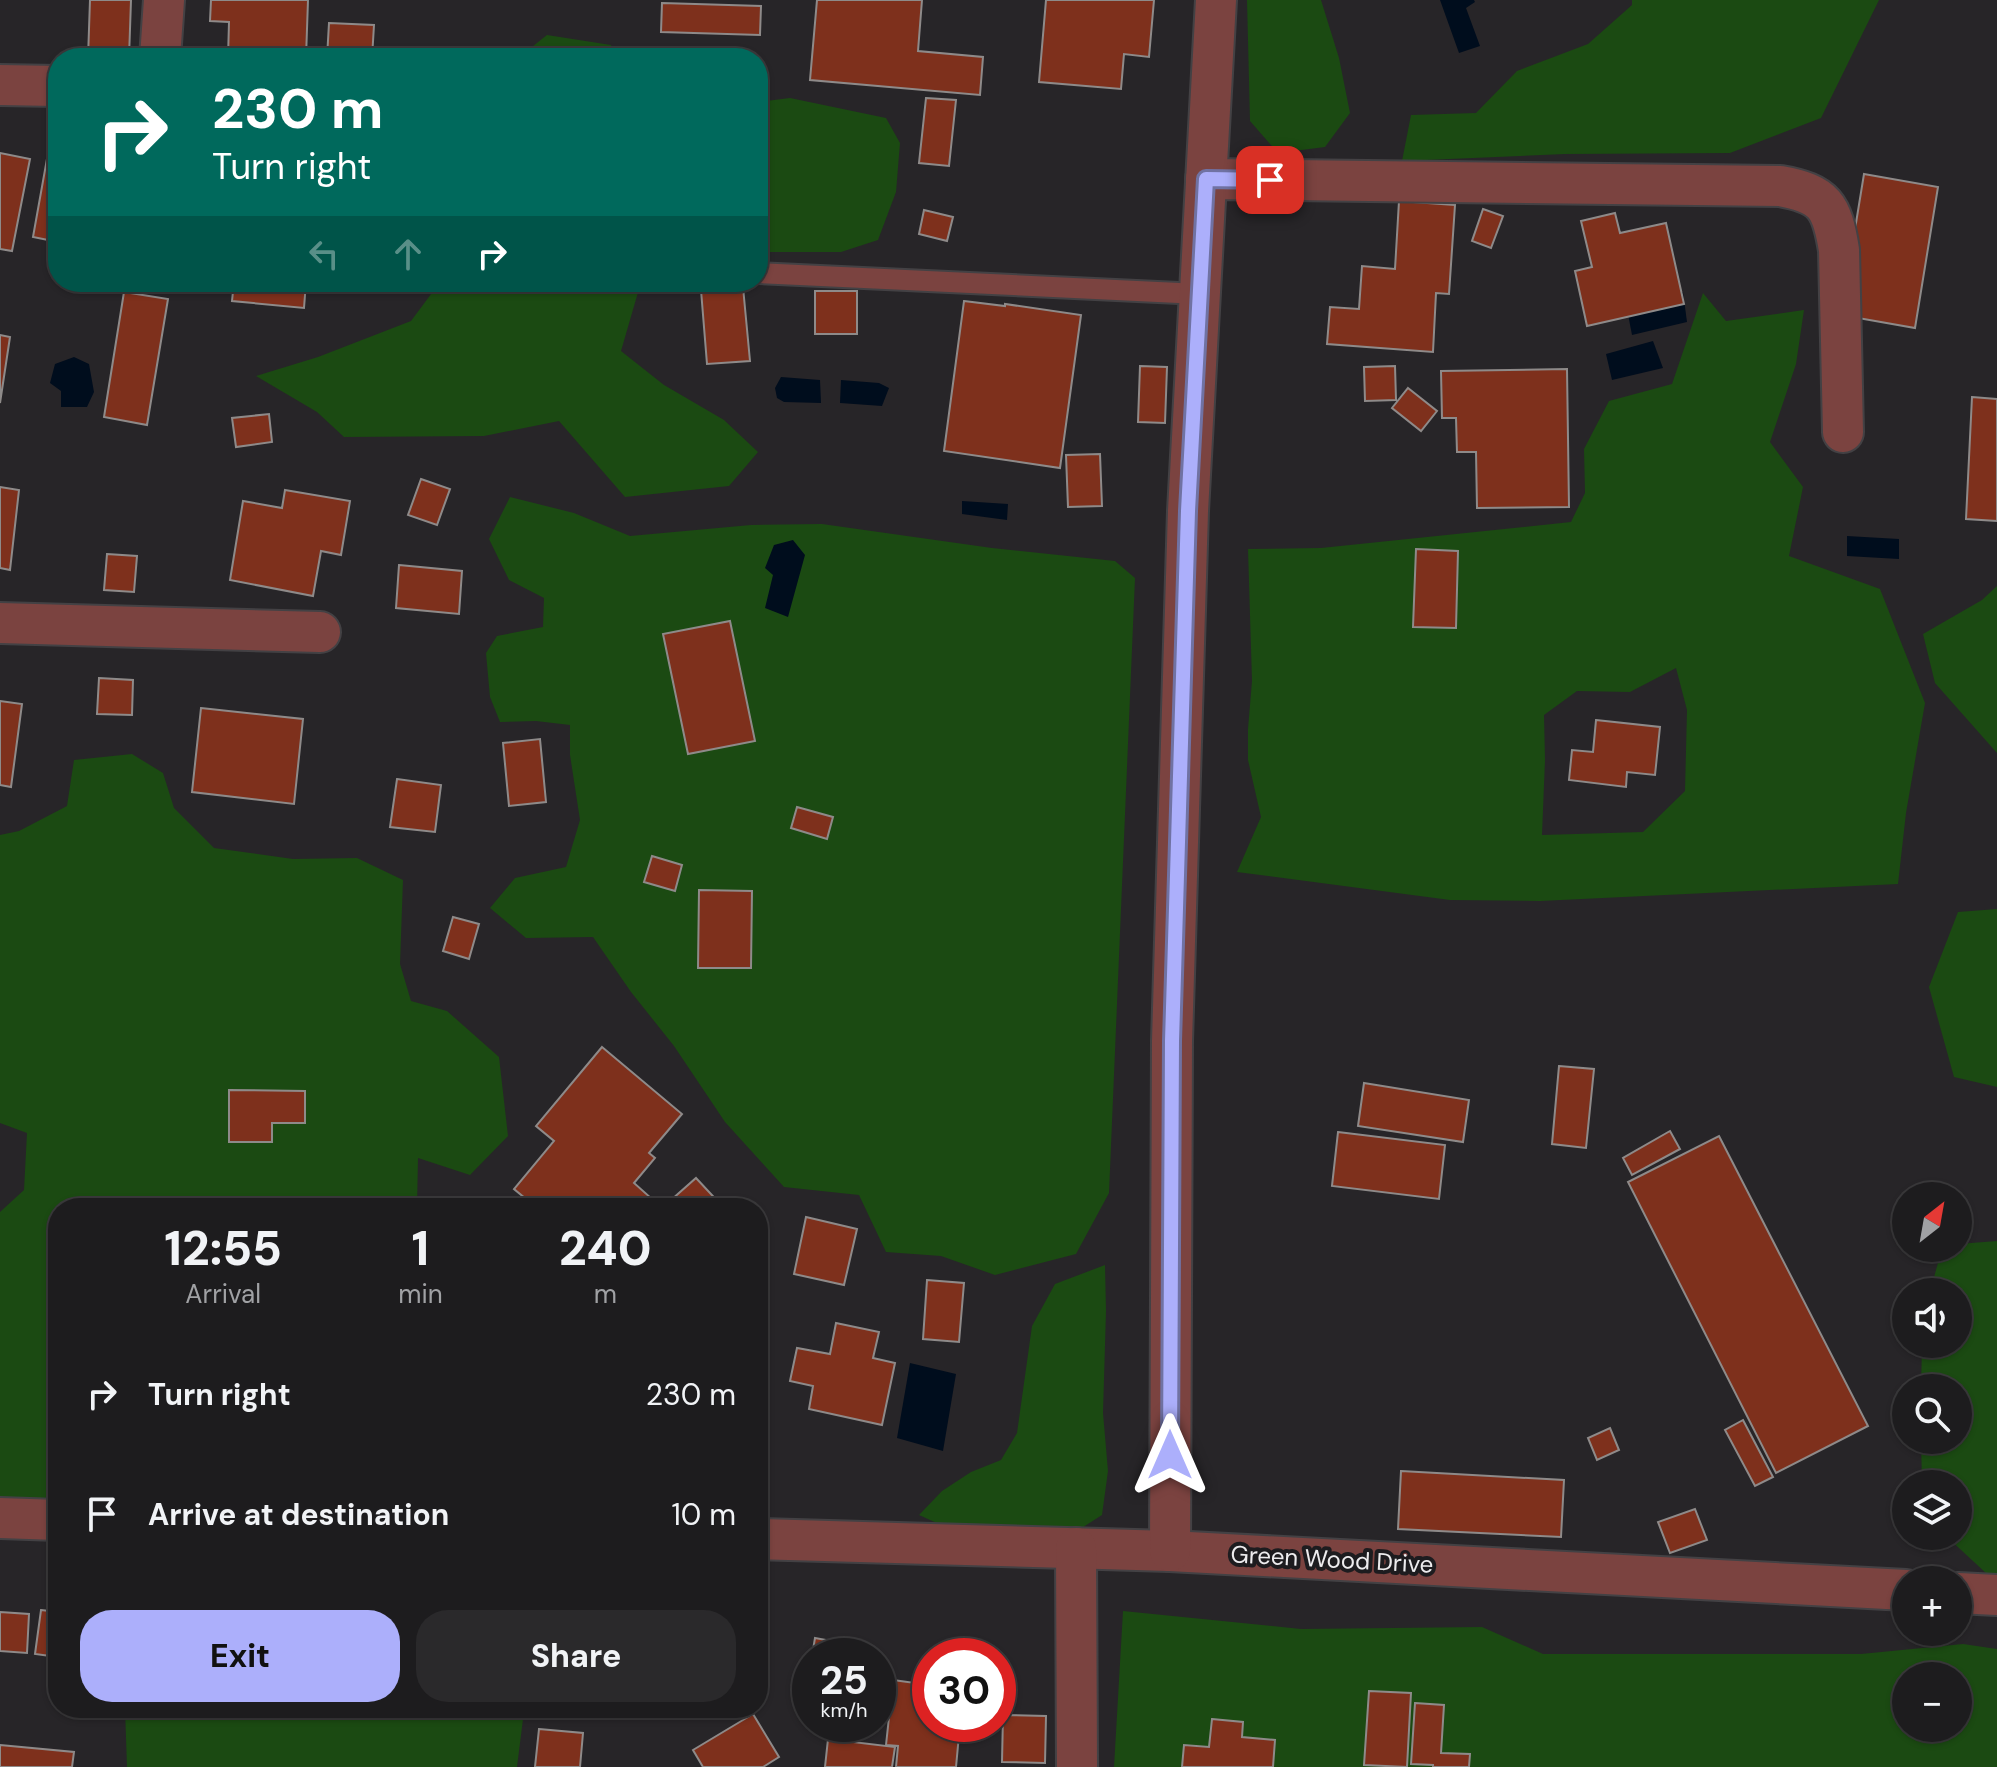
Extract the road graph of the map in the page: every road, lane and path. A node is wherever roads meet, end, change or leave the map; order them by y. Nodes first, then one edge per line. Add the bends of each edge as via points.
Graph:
1 (164, 0) edge
2 (1216, 0) edge
3 (161, 48) edge
4 (0, 85) edge
5 (48, 86) edge
6 (1206, 179) junction
7 (768, 273) edge
8 (1200, 294) junction
9 (1843, 432) dead end
10 (0, 623) edge
11 (320, 632) dead end
12 (0, 1518) edge
13 (48, 1520) edge
14 (768, 1539) edge
15 (1076, 1548) junction
16 (1170, 1551) junction
17 (1892, 1589) edge
18 (1972, 1594) edge
19 (1997, 1595) edge
20 (1077, 1767) edge

1 - 3 street
2 - 6 street
4 - 5 street
6 - 8 street
6 - 9 street via 1804,190 1822,201 1837,236
7 - 8 lane
8 - 16 street via 1172,1041
10 - 11 street
12 - 13 street
14 - 15 street, Green Wood Drive
15 - 16 street, Green Wood Drive
15 - 20 street
16 - 17 street, Green Wood Drive
18 - 19 street

